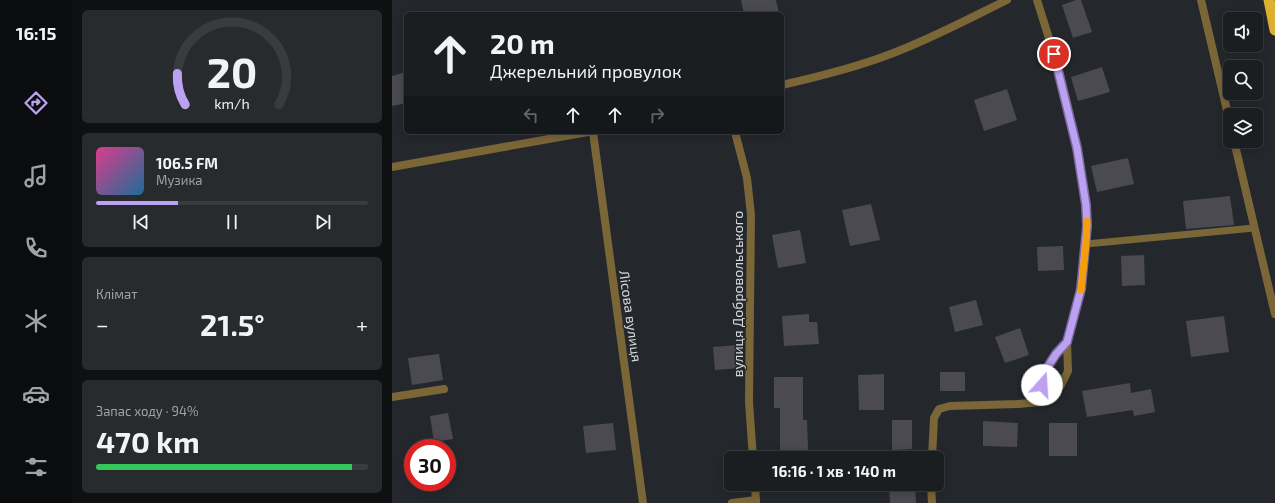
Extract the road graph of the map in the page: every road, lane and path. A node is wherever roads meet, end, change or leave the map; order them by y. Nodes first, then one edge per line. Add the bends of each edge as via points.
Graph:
1 (1007, 0) edge
2 (1037, 0) edge
3 (1202, 0) edge
4 (1270, 0) edge
5 (1275, 30) edge
6 (784, 85) edge
7 (1227, 108) edge
8 (576, 134) edge
9 (593, 134) edge
10 (736, 134) edge
11 (1236, 148) edge
12 (392, 166) edge
13 (1254, 228) junction
14 (1086, 244) junction
15 (1275, 314) edge
16 (1067, 342) junction
17 (444, 389) dead end
18 (392, 397) edge
19 (1040, 402) junction
20 (752, 451) edge
21 (932, 451) edge
22 (755, 491) edge
23 (931, 491) edge
24 (756, 501) edge
25 (643, 503) edge
26 (732, 503) edge
27 (932, 503) edge

1 - 6 street via 887,56
2 - 14 street via 1058,67 1077,148 1086,205
3 - 7 street
4 - 5 highway
8 - 12 street
9 - 25 street, Лісова вулиця
10 - 20 street, вулиця Добровольського via 747,178 750,215 749,402
11 - 13 street
13 - 14 lane
13 - 15 street
14 - 16 street via 1081,289
16 - 19 street via 1047,368
16 - 19 street via 1068,371 1052,396
17 - 18 street
19 - 21 street via 950,406 939,409 934,418
22 - 24 street
23 - 27 street
24 - 26 street

